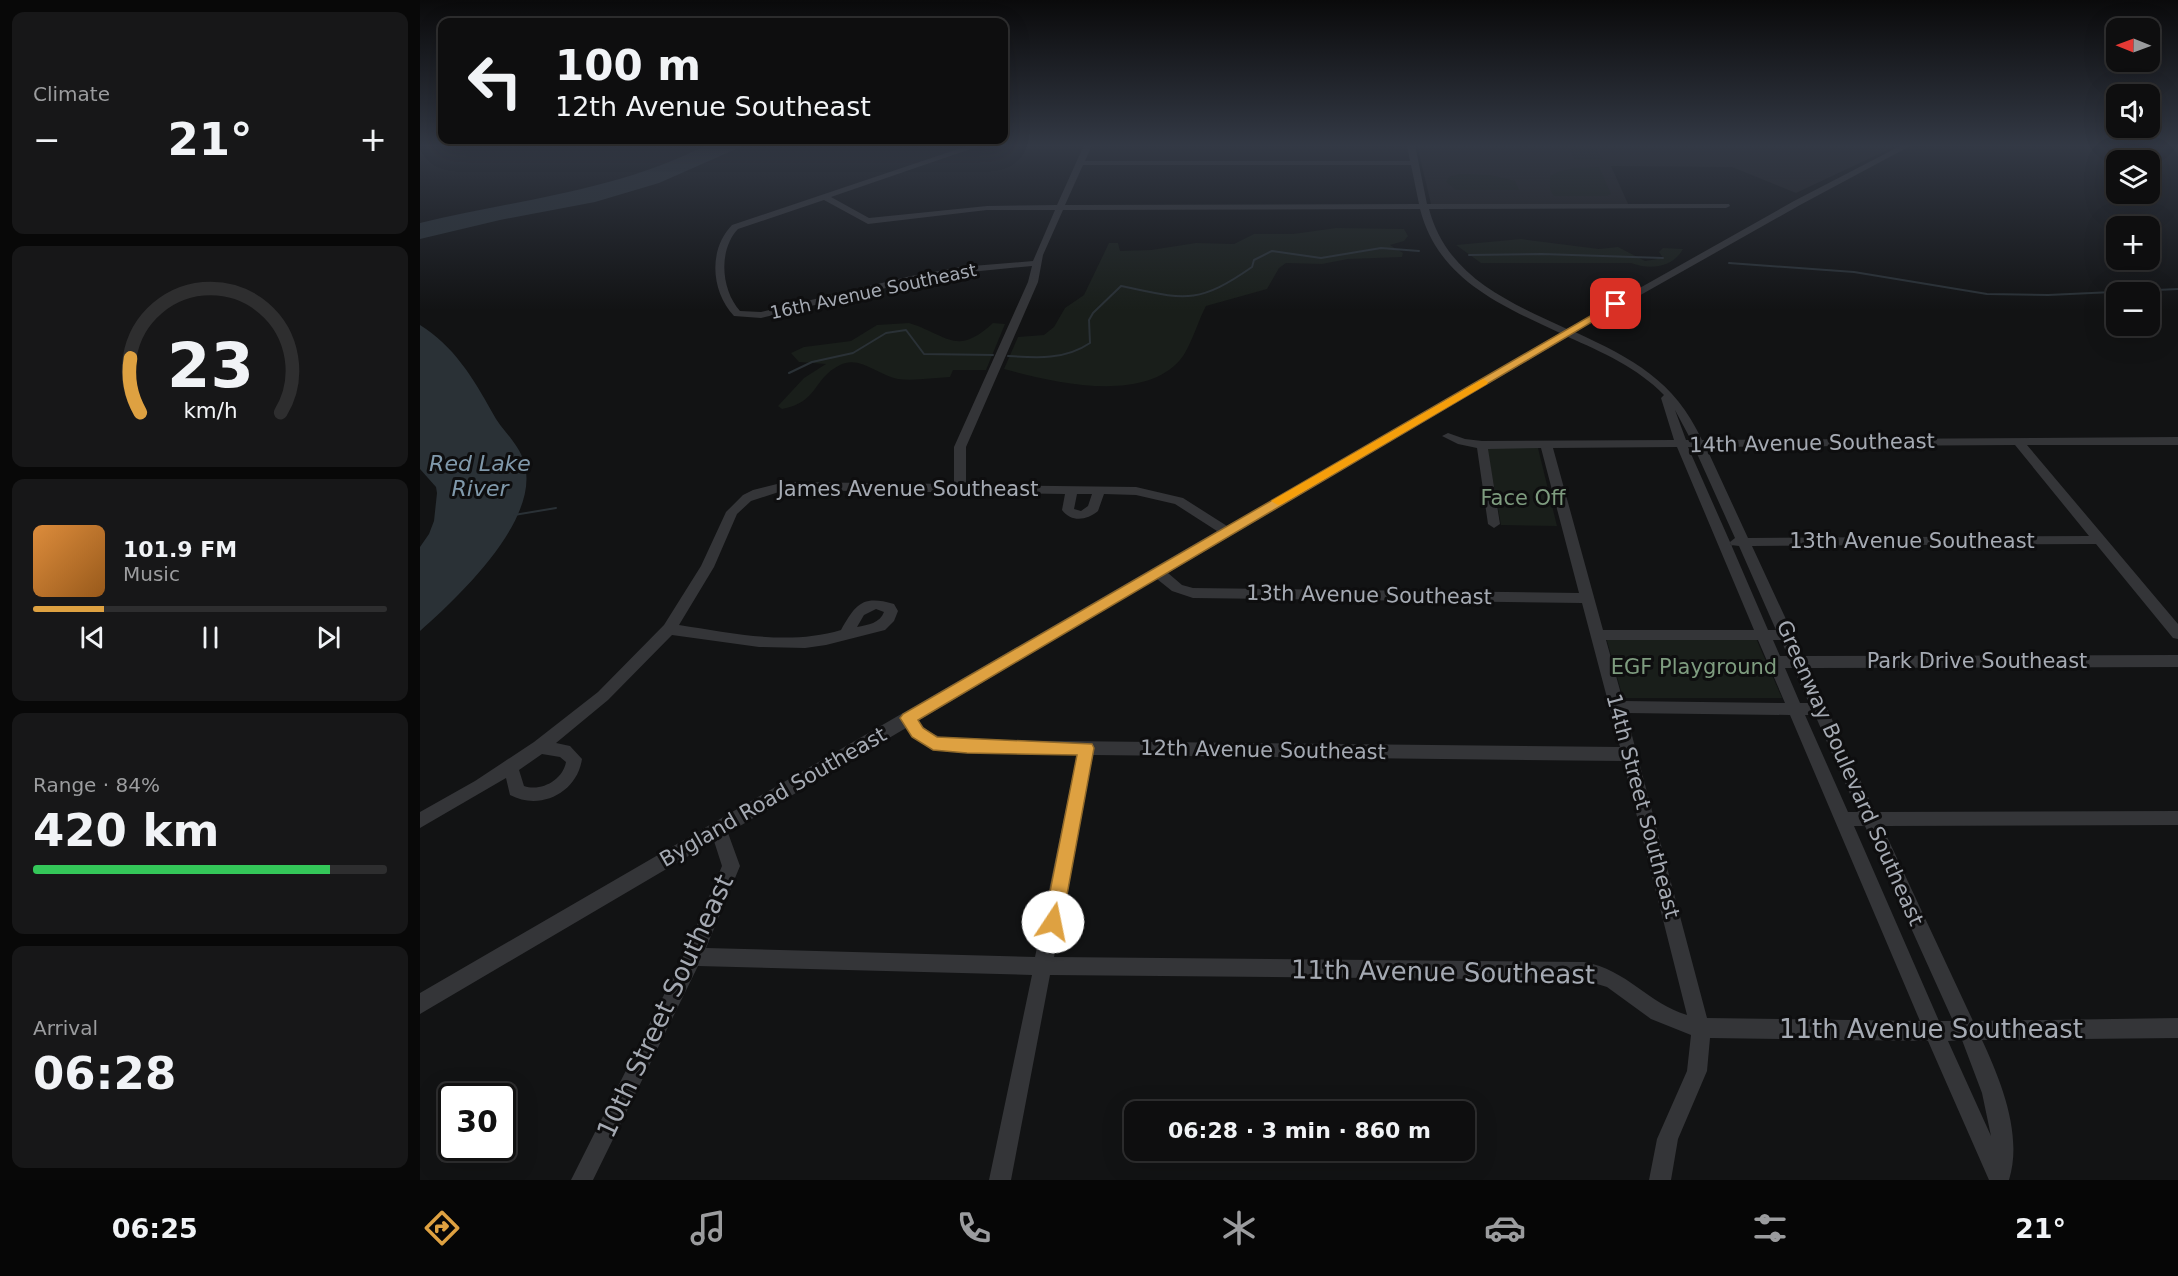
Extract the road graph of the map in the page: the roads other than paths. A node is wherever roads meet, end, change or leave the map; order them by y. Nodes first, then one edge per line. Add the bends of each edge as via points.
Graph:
1 (816, 200) edge
2 (830, 200) edge
3 (1064, 200) edge
4 (1424, 200) edge
5 (1804, 200) edge
6 (1726, 206) dead end
7 (1426, 207) junction
8 (1060, 208) junction
9 (1038, 262) junction
10 (1567, 333) junction
11 (1658, 383) junction
12 (1448, 436) dead end
13 (2017, 441) junction
14 (2178, 441) edge
15 (1681, 444) junction
16 (1700, 444) junction
17 (1482, 445) junction
18 (1546, 445) junction
19 (959, 488) junction
20 (1072, 489) junction
21 (1099, 489) junction
22 (1494, 524) dead end
23 (1226, 531) junction
24 (2100, 540) junction
25 (1723, 542) junction
26 (1744, 542) junction
27 (1157, 572) junction
28 (1588, 598) junction
29 (669, 629) junction
30 (846, 634) dead end
31 (2178, 634) edge
32 (1598, 635) junction
33 (1763, 635) junction
34 (1786, 635) junction
35 (2178, 661) edge
36 (1775, 662) junction
37 (1799, 662) junction
38 (1617, 707) junction
39 (1795, 708) junction
40 (1820, 709) junction
41 (908, 718) junction
42 (540, 747) junction
43 (1086, 748) junction
44 (1629, 754) junction
45 (509, 768) junction
46 (2178, 818) edge
47 (1843, 819) junction
48 (1870, 819) junction
49 (420, 821) edge
50 (718, 829) junction
51 (693, 957) junction
52 (1044, 966) junction
53 (420, 1005) edge
54 (1700, 1028) junction
55 (2178, 1028) edge
56 (1966, 1030) junction
57 (1934, 1031) junction
58 (2000, 1178) edge
59 (582, 1180) edge
60 (1000, 1180) edge
61 (1660, 1180) edge

1 - 9 street, 16th Avenue Southeast via 742,224 726,235 720,277 731,310 744,316 774,312 938,274
2 - 8 street via 868,221 970,209
3 - 8 street
4 - 7 street, Greenway Boulevard Southeast
5 - 10 street, Bygland Road Southeast
6 - 7 street
7 - 8 street
7 - 10 street, Greenway Boulevard Southeast via 1438,245 1465,275
8 - 9 street
9 - 19 street via 1033,282 960,447 958,457 963,475
10 - 11 street, Greenway Boulevard Southeast
10 - 23 street, Bygland Road Southeast via 1344,469
11 - 15 street, Greenway Boulevard Southeast
11 - 16 street, Greenway Boulevard Southeast via 1675,401
12 - 17 street, 14th Avenue Southeast
13 - 14 street, 14th Avenue Southeast
13 - 16 street, 14th Avenue Southeast
13 - 24 street
15 - 16 street, 14th Avenue Southeast
15 - 18 street, 14th Avenue Southeast
15 - 25 street, Greenway Boulevard Southeast
16 - 26 street, Greenway Boulevard Southeast
17 - 18 street, 14th Avenue Southeast
17 - 22 street
18 - 28 street, 14th Street Southeast
19 - 20 street, James Avenue Southeast
19 - 29 street, James Avenue Southeast via 785,486 747,498 732,512 707,567
20 - 21 street, James Avenue Southeast
20 - 21 street, James Avenue Southeast via 1068,510 1079,515 1094,508
21 - 23 street, James Avenue Southeast via 1164,496 1179,501
23 - 27 street, Bygland Road Southeast
24 - 26 street, 13th Avenue Southeast
24 - 31 street
25 - 26 street, 13th Avenue Southeast
25 - 33 street, Greenway Boulevard Southeast
26 - 34 street, Greenway Boulevard Southeast
27 - 28 street, 13th Avenue Southeast via 1177,588 1193,593
27 - 41 street, Bygland Road Southeast
28 - 32 street, 14th Street Southeast
29 - 30 street via 796,645 821,643
29 - 42 street, James Avenue Southeast via 603,696
32 - 33 street
32 - 38 street, 14th Street Southeast
33 - 34 street
33 - 36 street, Greenway Boulevard Southeast
34 - 37 street, Greenway Boulevard Southeast
35 - 37 street, Park Drive Southeast
36 - 37 street, Park Drive Southeast
36 - 39 street, Greenway Boulevard Southeast
37 - 40 street, Greenway Boulevard Southeast
38 - 39 street
38 - 44 street, 14th Street Southeast
39 - 40 street
39 - 47 street, Greenway Boulevard Southeast
40 - 48 street, Greenway Boulevard Southeast
41 - 43 street, 12th Avenue Southeast via 933,744
41 - 50 street, Bygland Road Southeast
42 - 45 street, James Avenue Southeast
42 - 45 street via 564,751 574,759 571,772 557,786 538,795 521,794
43 - 44 street, 12th Avenue Southeast
43 - 52 street
44 - 54 street, 14th Street Southeast
45 - 49 street, James Avenue Southeast
46 - 48 street
47 - 48 street
47 - 57 street, Greenway Boulevard Southeast
48 - 56 street, Greenway Boulevard Southeast
50 - 51 street, 10th Street Southeast via 731,866
50 - 53 street, Bygland Road Southeast
51 - 52 street, 11th Avenue Southeast
51 - 59 street, 10th Street Southeast
52 - 54 street, 11th Avenue Southeast via 1584,971 1609,977 1652,1009
52 - 60 street
54 - 57 street, 11th Avenue Southeast
54 - 61 street, 14th Street Southeast via 1700,1065 1669,1136
55 - 56 street, 11th Avenue Southeast
56 - 57 street, 11th Avenue Southeast
56 - 58 street, Greenway Boulevard Southeast via 1998,1108 2003,1149
57 - 58 street, Greenway Boulevard Southeast

